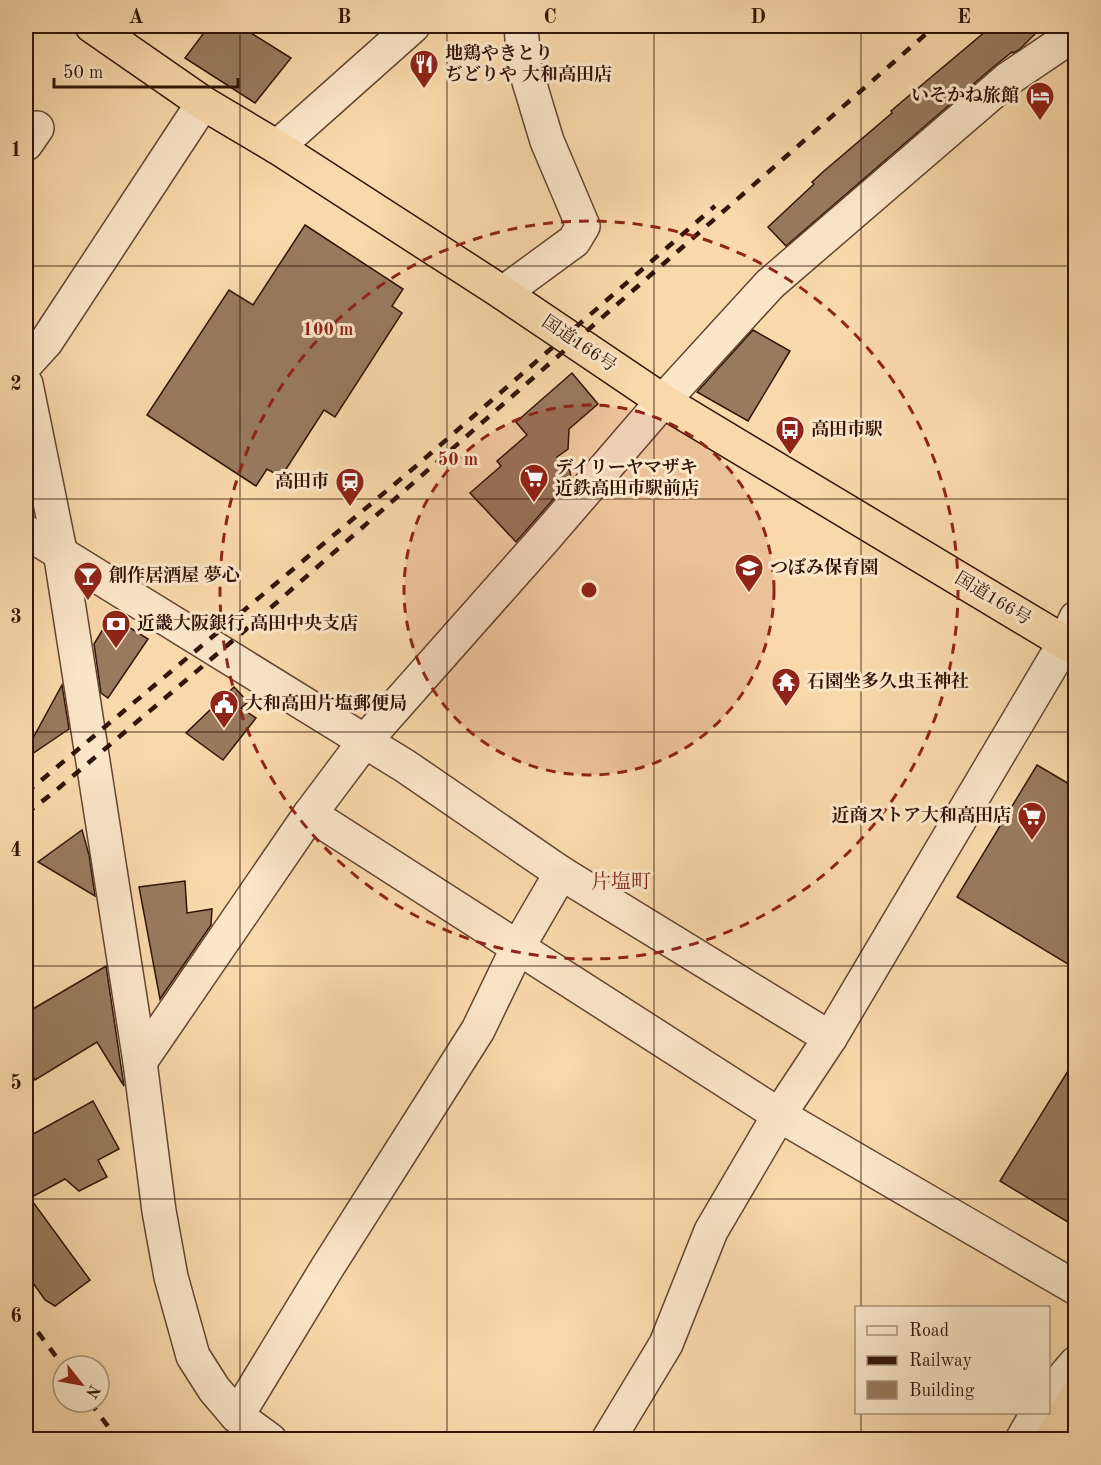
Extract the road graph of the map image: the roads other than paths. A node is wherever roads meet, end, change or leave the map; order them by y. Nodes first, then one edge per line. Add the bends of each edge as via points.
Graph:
1 (92, 26) edge
2 (413, 26) edge
3 (521, 26) edge
4 (1076, 33) edge
5 (203, 104) junction
6 (277, 147) junction
7 (503, 293) junction
8 (26, 364) edge
9 (26, 384) edge
10 (663, 401) junction
11 (26, 531) edge
12 (60, 551) junction
13 (1072, 636) edge
14 (363, 742) junction
15 (310, 814) junction
16 (561, 873) junction
17 (518, 947) junction
18 (830, 1038) junction
19 (140, 1062) junction
20 (779, 1115) junction
21 (1076, 1288) edge
22 (1076, 1362) edge
23 (1050, 1393) edge
24 (1076, 1397) edge
25 (1037, 1414) edge
26 (237, 1416) junction
27 (270, 1440) edge
28 (608, 1440) edge
29 (1022, 1440) edge
30 (1051, 1440) edge

1 - 5 highway, 国道166号
2 - 6 street
3 - 7 street via 524,65 547,141 583,226 574,241
4 - 10 street via 1008,79 770,284
5 - 6 highway, 国道166号
5 - 8 street via 46,342
6 - 7 highway, 国道166号
7 - 10 highway, 国道166号
9 - 12 street
10 - 13 highway, 国道166号
10 - 14 street
11 - 12 street
12 - 14 street
12 - 19 street
13 - 18 street
14 - 15 street
14 - 16 street via 405,766
15 - 17 street
15 - 19 street
16 - 17 street
16 - 18 street
17 - 20 street
17 - 26 street via 478,1030
18 - 20 street
19 - 26 street via 171,1277 193,1356
20 - 21 street
20 - 28 street via 711,1231 666,1344
22 - 23 street
24 - 30 highway
25 - 29 street
26 - 27 street

